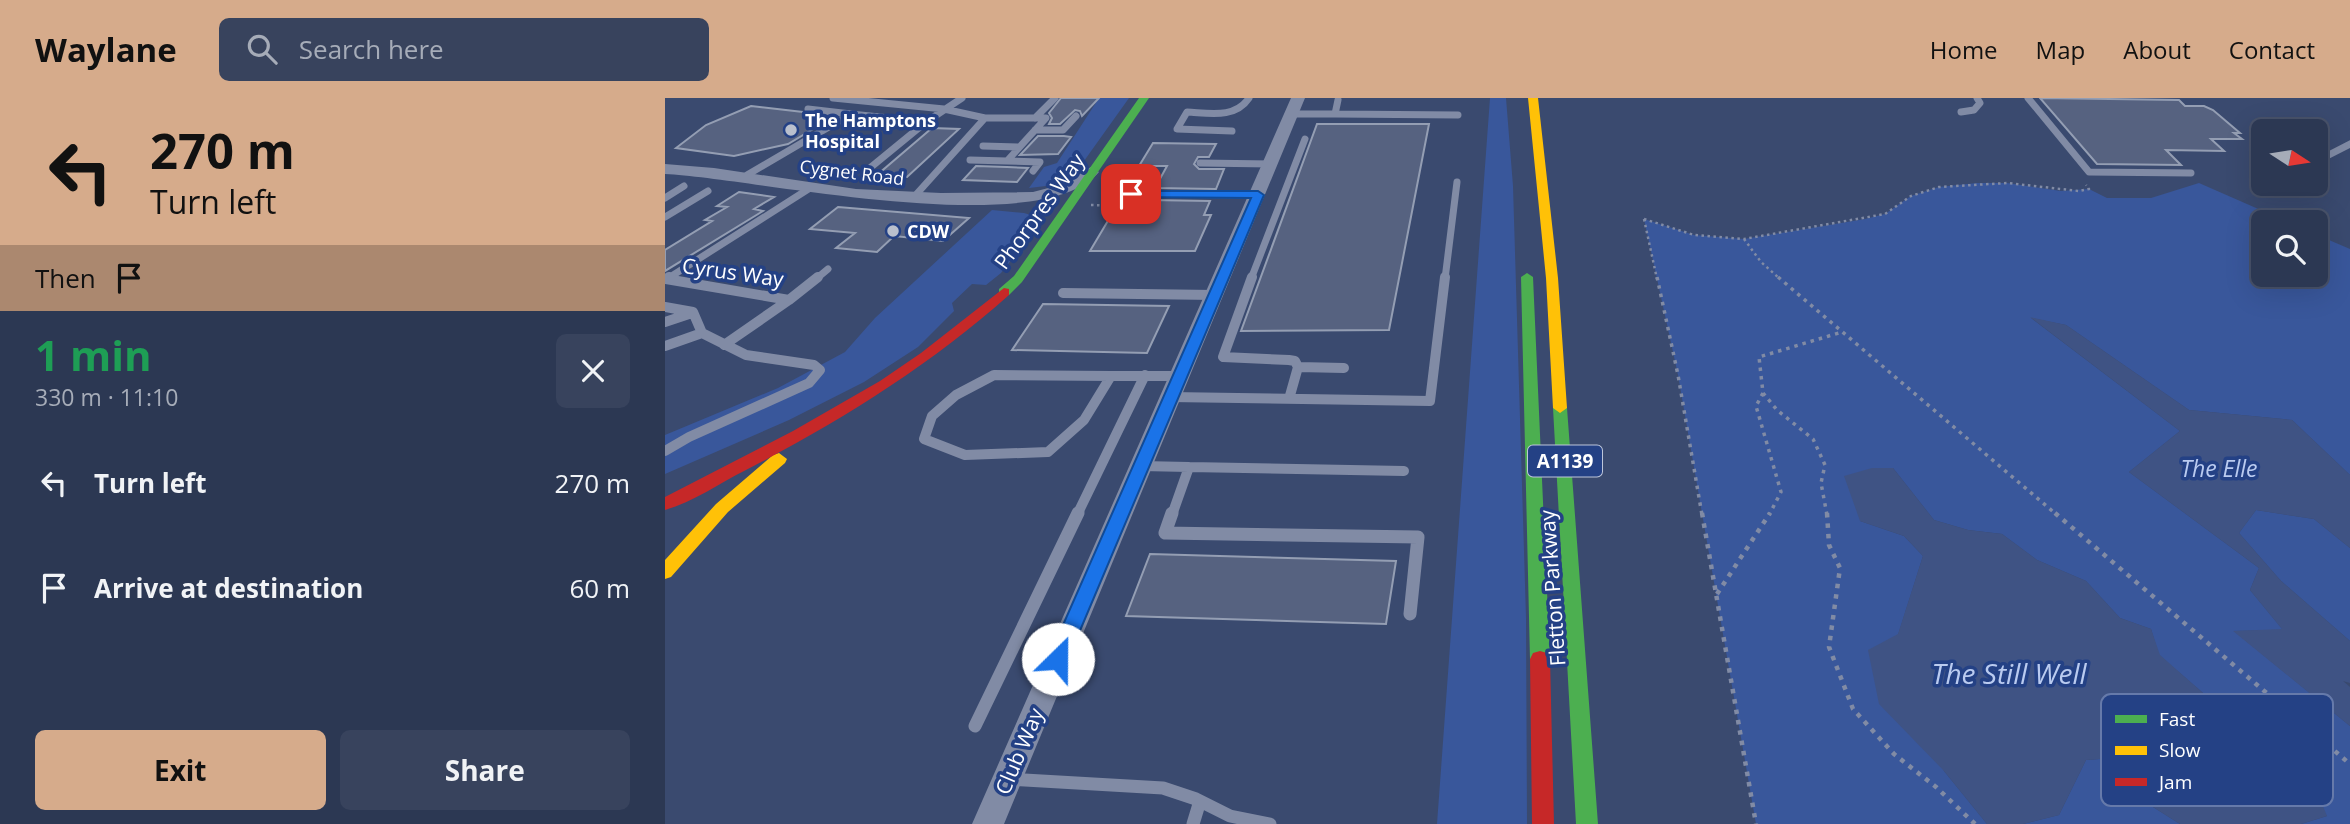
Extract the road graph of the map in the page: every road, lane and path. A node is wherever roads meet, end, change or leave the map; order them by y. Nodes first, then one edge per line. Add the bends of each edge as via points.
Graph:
1 (833, 98) edge
2 (839, 98) edge
3 (962, 98) edge
4 (1055, 98) edge
5 (1145, 98) edge
6 (1249, 98) edge
7 (1533, 98) edge
8 (1977, 98) edge
9 (2028, 98) edge
10 (1338, 100) edge
11 (1295, 106) edge
12 (808, 109) dead end
13 (944, 109) junction
14 (1961, 112) dead end
15 (851, 114) junction
16 (1335, 114) junction
17 (1458, 115) dead end
18 (1076, 116) dead end
19 (889, 118) dead end
20 (985, 118) junction
21 (1035, 118) junction
22 (1035, 130) junction
23 (1232, 131) dead end
24 (1305, 139) dead end
25 (2350, 144) edge
26 (983, 146) dead end
27 (1019, 147) junction
28 (1110, 150) junction
29 (2328, 155) edge
30 (970, 160) dead end
31 (1007, 161) junction
32 (1200, 163) dead end
33 (1271, 164) junction
34 (665, 169) edge
35 (1033, 171) dead end
36 (865, 172) dead end
37 (1091, 172) junction
38 (2191, 173) dead end
39 (747, 175) junction
40 (2081, 179) dead end
41 (1457, 182) dead end
42 (684, 186) dead end
43 (810, 188) junction
44 (708, 191) dead end
45 (1131, 194) dead end
46 (1258, 195) junction
47 (665, 198) edge
48 (913, 198) junction
49 (1035, 198) junction
50 (665, 217) edge
51 (1056, 225) junction
52 (1744, 239) junction
53 (1526, 265) dead end
54 (828, 269) dead end
55 (665, 279) edge
56 (1063, 293) dead end
57 (1215, 295) junction
58 (789, 300) junction
59 (665, 307) edge
60 (693, 312) junction
61 (665, 322) edge
62 (1842, 332) junction
63 (702, 333) junction
64 (724, 345) junction
65 (665, 346) edge
66 (1298, 367) junction
67 (1343, 368) dead end
68 (1111, 375) junction
69 (1145, 376) junction
70 (1180, 376) junction
71 (1763, 393) junction
72 (1170, 397) junction
73 (1289, 398) junction
74 (814, 429) junction
75 (665, 451) edge
76 (1141, 466) junction
77 (1189, 467) junction
78 (1404, 471) dead end
79 (665, 504) edge
80 (665, 572) edge
81 (1717, 594) junction
82 (1410, 614) dead end
83 (2268, 694) edge
84 (975, 726) dead end
85 (2333, 750) edge
86 (2350, 764) edge
87 (1006, 779) junction
88 (1200, 801) junction
89 (988, 824) edge
90 (1193, 824) edge
91 (1270, 824) edge
92 (1543, 824) edge
93 (1587, 824) edge
94 (1756, 824) edge
95 (1975, 824) edge

1 - 2 lane
2 - 13 lane
3 - 13 lane
4 - 21 lane
5 - 28 main road, Phorpres Way
6 - 23 lane via 1235,113 1187,112 1177,130
7 - 93 main road, Fletton Parkway / A1139 via 1552,278
8 - 14 lane via 1980,103 1974,110
9 - 38 lane via 2089,172
10 - 16 lane
11 - 16 lane
11 - 33 street, Club Way
12 - 15 lane
13 - 20 lane
13 - 36 lane
15 - 19 lane
15 - 39 lane
16 - 17 lane
18 - 22 lane via 1063,130
20 - 21 lane
20 - 48 lane
21 - 22 lane via 1046,118
22 - 27 lane
24 - 66 lane via 1223,352 1223,357 1295,361
25 - 29 lane
26 - 27 lane
27 - 31 lane
28 - 37 main road, Phorpres Way
28 - 51 main road via 1076,205
30 - 31 lane
31 - 35 lane via 1040,162
32 - 33 lane
33 - 46 street, Club Way
34 - 39 street, Cygnet Road
37 - 49 street, Cygnet Road via 1062,191
37 - 51 main road, Phorpres Way
39 - 43 street, Cygnet Road
40 - 52 path via 2089,189 2061,191 1987,183 1939,187 1911,196 1885,214
41 - 73 lane via 1430,401
42 - 47 lane
43 - 48 street, Cygnet Road
43 - 55 lane, Cyrus Way
44 - 50 lane
45 - 46 lane
46 - 57 street, Club Way
48 - 49 street, Cygnet Road
49 - 51 street via 1055,208
51 - 74 main road, Phorpres Way via 1018,279 966,328
52 - 62 path via 1761,262
52 - 81 path via 1694,235 1644,219 1678,375
53 - 92 main road, Fletton Parkway / A1139
54 - 58 lane, Cyrus Way
55 - 58 lane, Cyrus Way
56 - 57 lane
57 - 70 street, Club Way
58 - 64 lane
59 - 60 lane
60 - 61 lane
60 - 63 lane
62 - 71 path via 1759,357
62 - 83 path
63 - 64 lane
63 - 65 lane
64 - 75 lane via 746,355 814,365 820,370 809,383
66 - 67 lane
66 - 73 lane
68 - 68 lane via 994,375 956,395 932,416 924,439 965,455 1048,452 1084,420
68 - 69 lane
69 - 70 lane
69 - 84 lane
70 - 72 street, Club Way
71 - 81 path via 1756,407 1781,492 1760,533
71 - 95 path via 1813,439 1825,466 1821,483 1829,545 1840,568 1829,647 1853,709 1894,754
72 - 73 lane
72 - 76 street, Club Way
74 - 79 main road, Phorpres Way
74 - 80 main road, Phorpres Way via 722,508
76 - 77 lane
76 - 87 street, Club Way
77 - 78 lane
77 - 82 lane via 1165,533 1418,537
81 - 94 path
85 - 86 path
87 - 88 lane via 1163,789
87 - 89 street, Club Way
88 - 90 lane
88 - 91 lane via 1230,816

